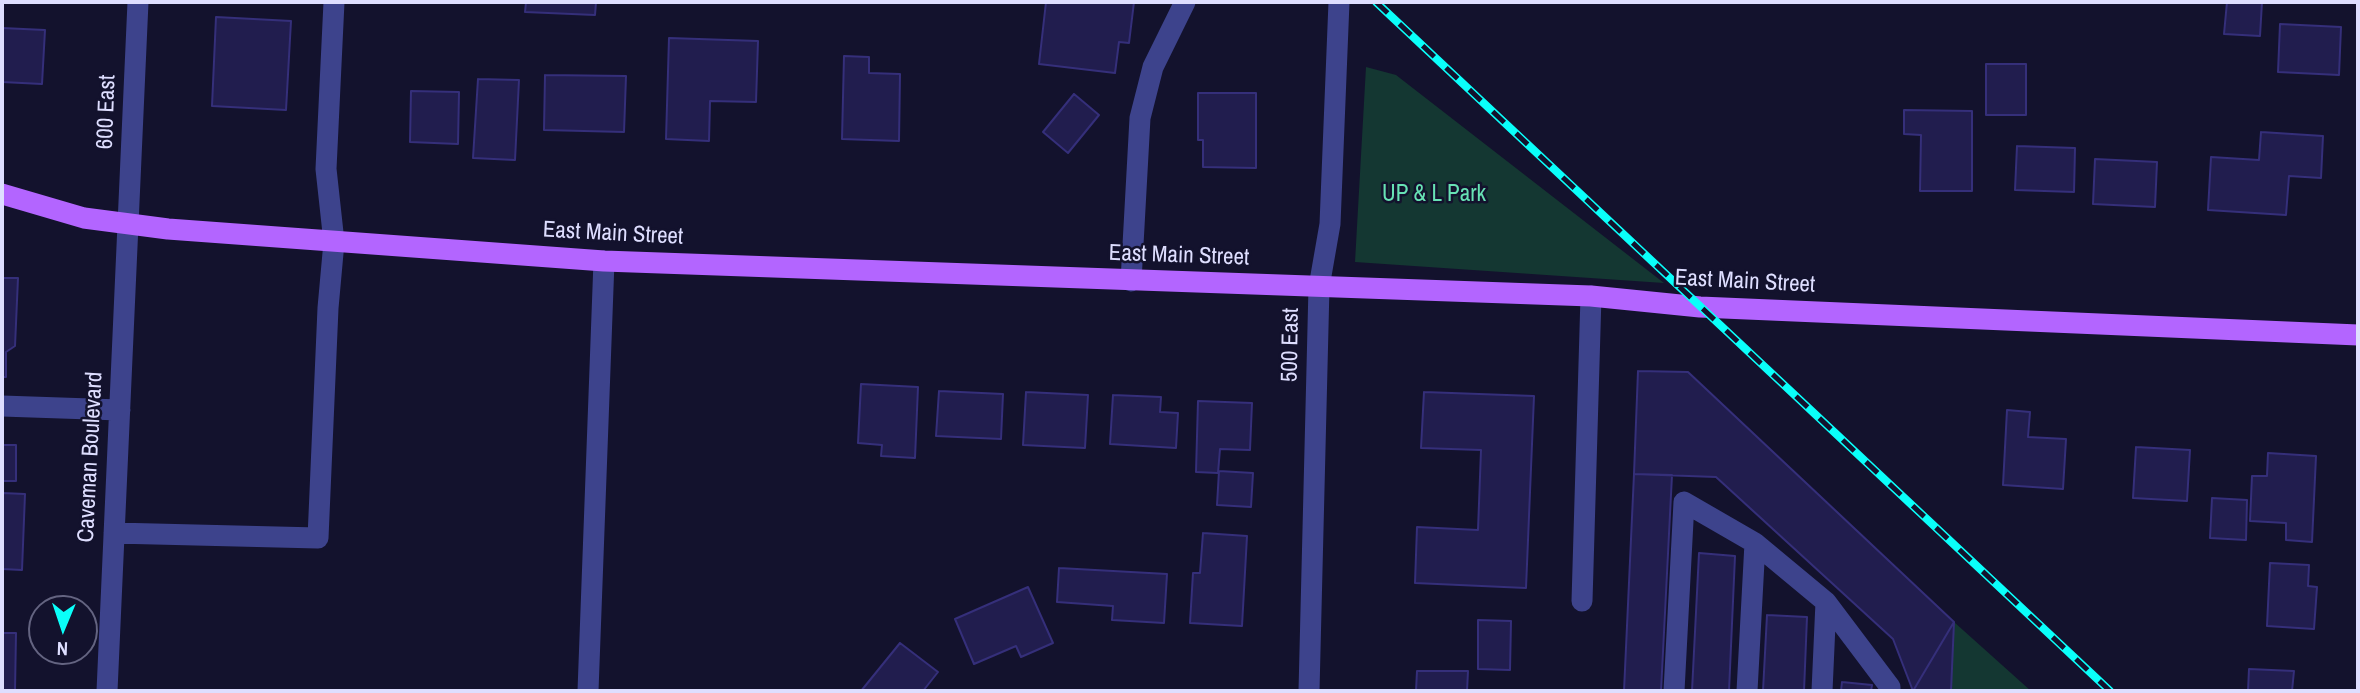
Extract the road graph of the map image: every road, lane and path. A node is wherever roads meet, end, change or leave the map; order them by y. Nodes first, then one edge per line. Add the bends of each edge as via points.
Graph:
1 (138, 2) edge
2 (334, 2) edge
3 (1185, 2) edge
4 (1339, 2) edge
5 (2, 194) edge
6 (128, 224) junction
7 (334, 242) junction
8 (604, 261) junction
9 (1131, 281) junction
10 (1319, 288) junction
11 (1591, 296) junction
12 (2358, 335) edge
13 (2, 406) edge
14 (120, 410) junction
15 (114, 533) junction
16 (1755, 542) junction
17 (1582, 601) dead end
18 (1826, 602) junction
19 (107, 691) edge
20 (588, 691) edge
21 (1309, 691) edge
22 (1674, 691) edge
23 (1747, 691) edge
24 (1822, 691) edge
25 (1890, 691) edge

1 - 6 street, 600 East
2 - 7 street via 326,169
3 - 9 street via 1153,67 1140,118
4 - 10 street, 500 East via 1330,224
5 - 6 main road, East Main Street via 84,218
6 - 7 main road, East Main Street
6 - 14 street, Caveman Boulevard
7 - 8 main road, East Main Street
7 - 15 street via 318,538
8 - 9 main road, East Main Street
8 - 20 street
9 - 10 main road, East Main Street
10 - 11 main road, East Main Street
10 - 21 street, 500 East
11 - 12 main road, East Main Street via 1700,307
11 - 17 street
13 - 14 street
14 - 15 street, Caveman Boulevard
15 - 19 street, Caveman Boulevard
16 - 18 street
16 - 22 street via 1684,502
16 - 23 street
18 - 24 street
18 - 25 street

